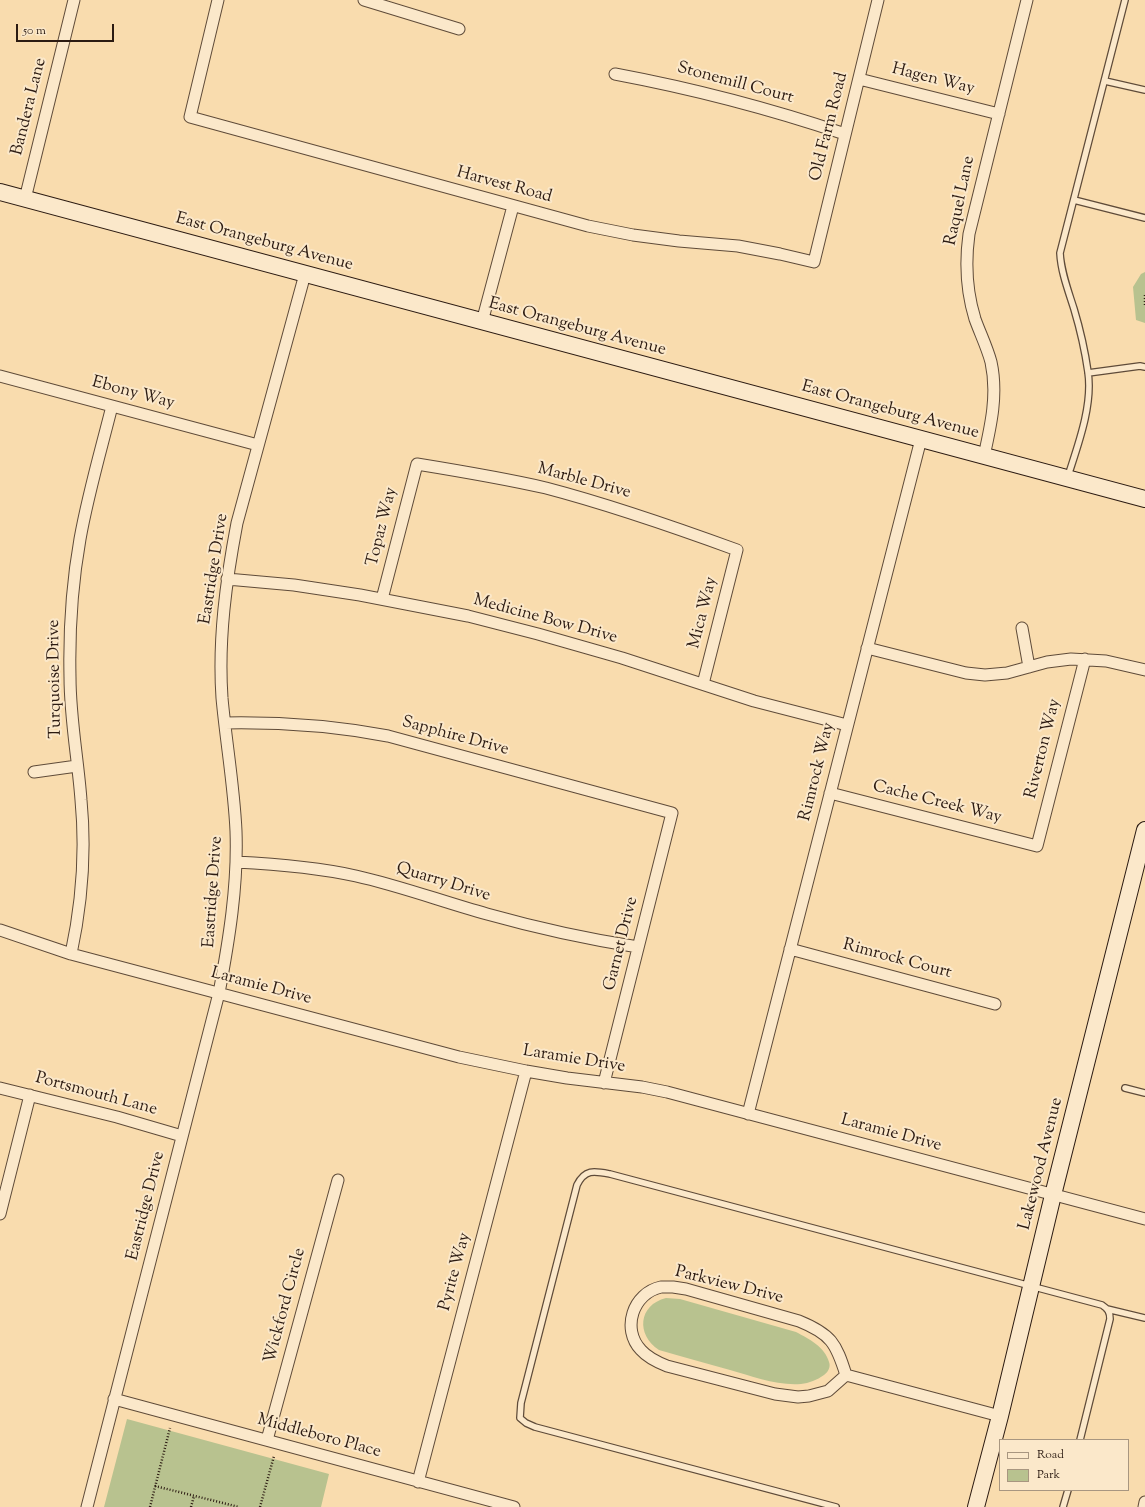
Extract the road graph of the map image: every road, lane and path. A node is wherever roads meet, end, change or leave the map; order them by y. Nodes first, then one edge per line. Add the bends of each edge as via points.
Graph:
1 (74, 0) edge
2 (218, 0) edge
3 (364, 0) edge
4 (878, 0) edge
5 (1027, 0) edge
6 (1125, 0) edge
7 (459, 29) dead end
8 (615, 74) dead end
9 (859, 79) junction
10 (1104, 81) junction
11 (1145, 90) edge
12 (999, 114) junction
13 (845, 134) junction
14 (0, 192) edge
15 (25, 199) junction
16 (1074, 200) junction
17 (513, 206) junction
18 (1145, 218) edge
19 (814, 262) joint
20 (305, 274) junction
21 (1145, 295) edge
22 (1145, 306) edge
23 (482, 322) junction
24 (1145, 367) edge
25 (1088, 373) junction
26 (0, 376) edge
27 (112, 406) junction
28 (921, 439) junction
29 (258, 445) junction
30 (984, 456) junction
31 (417, 464) joint
32 (1068, 478) junction
33 (1145, 499) edge
34 (737, 550) joint
35 (227, 579) junction
36 (382, 599) junction
37 (1022, 628) dead end
38 (867, 648) junction
39 (1084, 659) junction
40 (1029, 667) junction
41 (1145, 670) edge
42 (703, 684) junction
43 (225, 723) junction
44 (847, 725) junction
45 (77, 766) junction
46 (34, 772) dead end
47 (830, 794) junction
48 (672, 813) joint
49 (1145, 830) edge
50 (1036, 846) joint
51 (236, 862) junction
52 (0, 930) edge
53 (638, 947) junction
54 (790, 949) junction
55 (71, 954) junction
56 (219, 993) junction
57 (995, 1004) dead end
58 (526, 1071) junction
59 (604, 1083) junction
60 (0, 1088) edge
61 (1125, 1088) dead end
62 (1145, 1093) edge
63 (30, 1095) junction
64 (748, 1114) junction
65 (182, 1136) junction
66 (338, 1180) dead end
67 (1053, 1195) junction
68 (0, 1214) edge
69 (1145, 1219) edge
70 (1031, 1287) junction
71 (1107, 1309) junction
72 (1145, 1318) edge
73 (846, 1375) junction
74 (114, 1399) junction
75 (1000, 1416) junction
76 (170, 1428) dead end
77 (1080, 1439) edge
78 (267, 1440) junction
79 (274, 1456) dead end
80 (418, 1482) junction
81 (155, 1486) junction
82 (1068, 1491) edge
83 (194, 1496) junction
84 (1145, 1502) edge
85 (87, 1507) edge
86 (150, 1507) edge
87 (191, 1507) edge
88 (239, 1507) edge
89 (260, 1507) edge
90 (514, 1507) edge
91 (836, 1507) edge
92 (976, 1507) edge
93 (1063, 1507) edge
94 (1144, 1507) edge

1 - 15 street, Bandera Lane
2 - 17 street, Harvest Road via 190,117
3 - 7 street
4 - 9 street, Old Farm Road
5 - 12 street, Raquel Lane
6 - 10 lane
8 - 13 street, Stonemill Court via 743,102
9 - 12 street, Hagen Way
9 - 13 street, Old Farm Road
10 - 11 lane
10 - 16 lane
12 - 30 street, Raquel Lane via 969,234 966,257 969,294 986,345 994,382 992,420
13 - 19 street, Old Farm Road
14 - 15 street, East Orangeburg Avenue
15 - 20 street, East Orangeburg Avenue
16 - 18 lane
16 - 25 lane via 1060,252 1061,267
17 - 19 street, Harvest Road via 633,235 738,246
17 - 23 street
20 - 23 street, East Orangeburg Avenue
20 - 29 street, Eastridge Drive
21 - 22 path
23 - 28 street, East Orangeburg Avenue
24 - 25 lane
25 - 32 lane via 1084,422
26 - 27 street, Ebony Way
27 - 29 street, Ebony Way
27 - 45 street, Turquoise Drive via 90,489 73,590 70,679 72,730
28 - 30 street, East Orangeburg Avenue
28 - 38 street, Rimrock Way
29 - 35 street, Eastridge Drive via 237,523
30 - 32 street, East Orangeburg Avenue
31 - 34 street, Marble Drive via 545,488 662,522
31 - 36 street, Topaz Way
32 - 33 street, East Orangeburg Avenue
34 - 42 street, Mica Way
35 - 36 street, Medicine Bow Drive
35 - 43 street, Eastridge Drive via 221,645
36 - 42 street, Medicine Bow Drive via 468,616 538,634
37 - 40 street
38 - 40 street via 966,673 1007,673
38 - 44 street, Rimrock Way
39 - 40 street via 1047,662
39 - 41 street
39 - 50 street, Riverton Way
42 - 44 street, Medicine Bow Drive via 754,701
43 - 48 street, Sapphire Drive via 271,722 316,725 388,736
43 - 51 street, Eastridge Drive via 232,781
44 - 47 street, Rimrock Way
45 - 46 street
45 - 55 street, Turquoise Drive via 84,849 78,918
47 - 50 street, Cache Creek Way
47 - 54 street, Rimrock Way
48 - 53 street, Garnet Drive
49 - 67 street, Lakewood Avenue via 1138,868
51 - 53 street, Quarry Drive via 284,865 357,876 541,928
51 - 56 street, Eastridge Drive via 233,906
52 - 55 street, Laramie Drive
53 - 59 street, Garnet Drive
54 - 57 street, Rimrock Court
54 - 64 street, Rimrock Way
55 - 56 street, Laramie Drive
56 - 58 street, Laramie Drive via 459,1057
56 - 65 street, Eastridge Drive
58 - 59 street, Laramie Drive
58 - 80 street, Pyrite Way
59 - 64 street, Laramie Drive via 667,1092
60 - 63 street, Portsmouth Lane
61 - 62 lane
63 - 65 street, Portsmouth Lane
63 - 68 street
64 - 67 street, Laramie Drive
65 - 74 street, Eastridge Drive
66 - 78 street, Wickford Circle
67 - 69 street, Laramie Drive
67 - 70 street, Lakewood Avenue
70 - 71 lane via 1092,1302
70 - 75 street, Lakewood Avenue
70 - 91 lane via 598,1171 588,1172 580,1178 521,1403 520,1418 535,1427
71 - 72 lane
71 - 77 lane via 1110,1319
73 - 73 street, Parkview Drive via 834,1344 810,1326 686,1289 653,1289 639,1300 632,1317 633,1335 640,1350 651,1359 667,1366 775,1394 798,1397 828,1391
73 - 75 street
74 - 78 street, Middleboro Place
74 - 85 street, Eastridge Drive
75 - 92 street, Lakewood Avenue
76 - 81 path
78 - 80 street, Middleboro Place
79 - 89 path
80 - 90 street, Middleboro Place
81 - 83 path
81 - 86 path
82 - 93 lane
83 - 87 path
83 - 88 path
84 - 94 street

